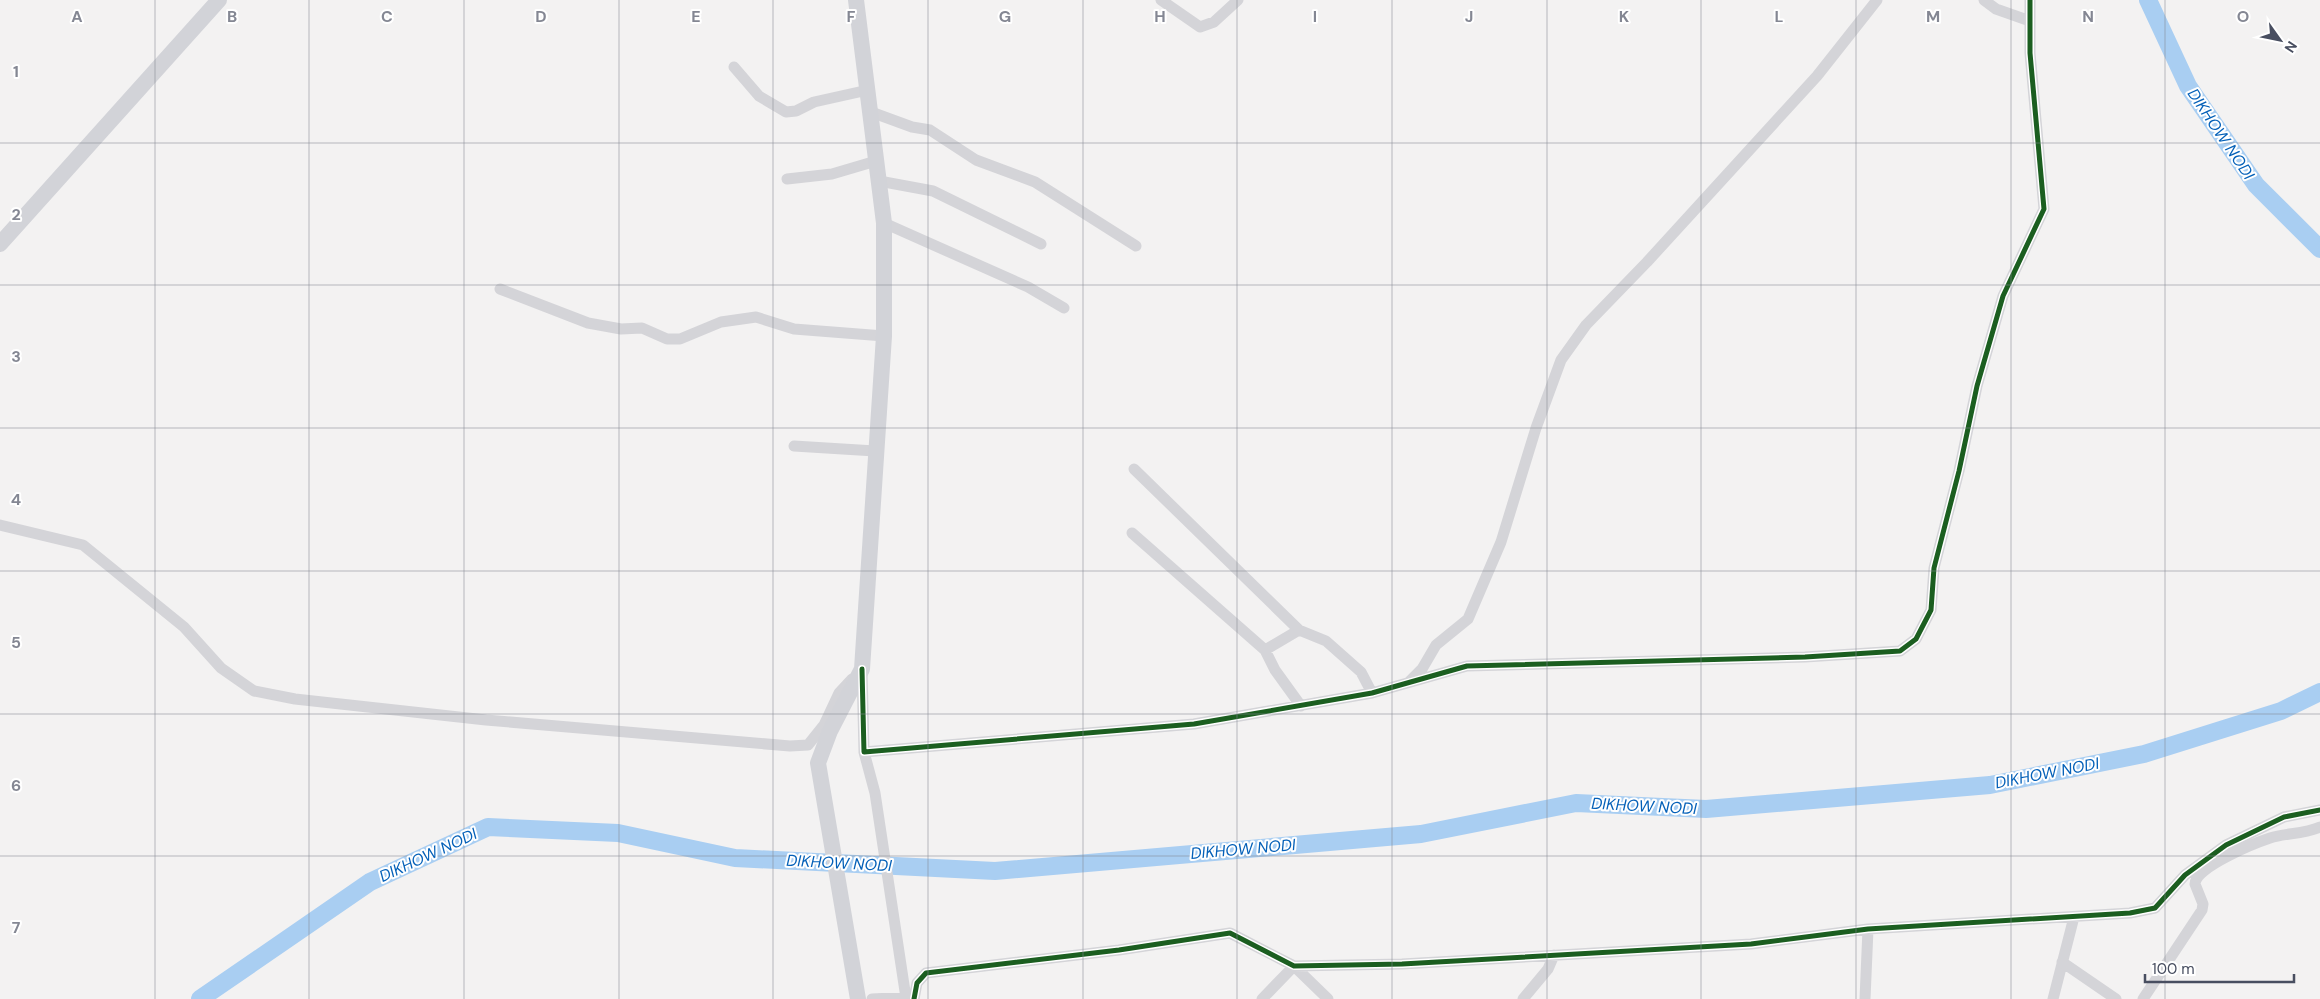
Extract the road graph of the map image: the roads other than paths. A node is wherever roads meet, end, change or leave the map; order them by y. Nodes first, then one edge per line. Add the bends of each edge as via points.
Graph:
1 (219, 0) edge
2 (856, 0) edge
3 (1161, 0) edge
4 (1238, 0) edge
5 (1877, 0) edge
6 (1984, 0) edge
7 (2030, 0) edge
8 (2030, 21) junction
9 (734, 67) dead end
10 (868, 90) junction
11 (871, 112) junction
12 (876, 161) junction
13 (787, 179) dead end
14 (879, 181) junction
15 (884, 223) junction
16 (0, 244) edge
17 (1041, 244) dead end
18 (1136, 246) dead end
19 (500, 289) dead end
20 (1064, 308) dead end
21 (884, 336) junction
22 (794, 446) dead end
23 (875, 451) junction
24 (1134, 469) dead end
25 (0, 525) edge
26 (1132, 534) dead end
27 (1299, 630) junction
28 (1265, 650) junction
29 (862, 669) junction
30 (1408, 683) junction
31 (1372, 693) junction
32 (1301, 706) junction
33 (864, 752) junction
34 (2320, 810) edge
35 (2320, 827) edge
36 (2074, 917) junction
37 (1868, 929) junction
38 (1554, 955) junction
39 (2062, 962) junction
40 (1294, 966) junction
41 (911, 998) edge
42 (858, 999) edge
43 (872, 999) edge
44 (1262, 999) edge
45 (1328, 999) edge
46 (1523, 999) edge
47 (1865, 999) edge
48 (2053, 999) edge
49 (2116, 999) edge
50 (2143, 999) edge

1 - 16 main road
2 - 10 main road
3 - 4 street via 1200,28 1214,22
5 - 30 street via 1817,76 1586,325 1561,360 1501,542 1468,619 1436,645 1422,669
6 - 8 street via 1996,9
7 - 8 street
8 - 30 street via 2044,209 2003,296 1977,386 1934,568 1931,610 1916,639 1900,651 1881,654 1467,666
9 - 10 street via 758,96 786,112
10 - 11 main road
11 - 12 main road
11 - 18 street via 930,130 976,160 1035,182
12 - 13 street via 832,174
12 - 14 main road
14 - 15 main road
14 - 17 street via 933,191
15 - 20 street via 1028,287
15 - 21 main road
19 - 21 street via 588,323 621,329 642,328 667,338 680,339 721,322 756,317 794,329
21 - 23 main road
22 - 23 street
23 - 29 main road
24 - 27 street
25 - 29 street via 83,546 184,627 221,668 254,692 295,699 486,720 790,746 808,745 824,725 839,693
26 - 28 street
27 - 28 street
27 - 31 street via 1326,641 1361,672
28 - 32 street
29 - 33 street
29 - 42 main road via 830,731 818,763
30 - 31 street
31 - 32 street
32 - 33 street via 1194,724
33 - 41 street via 875,793 903,984
34 - 36 street via 2284,817 2226,845 2185,875 2155,908
35 - 50 street via 2270,838 2216,862 2199,875 2195,884 2203,904 2202,910
36 - 37 street
36 - 39 street
37 - 38 street via 1751,944
37 - 47 street
38 - 40 street via 1402,964
38 - 46 street via 1548,969
39 - 48 street
39 - 49 street
40 - 41 street via 1230,933 926,973 917,983
40 - 44 street
40 - 45 street
41 - 43 street

